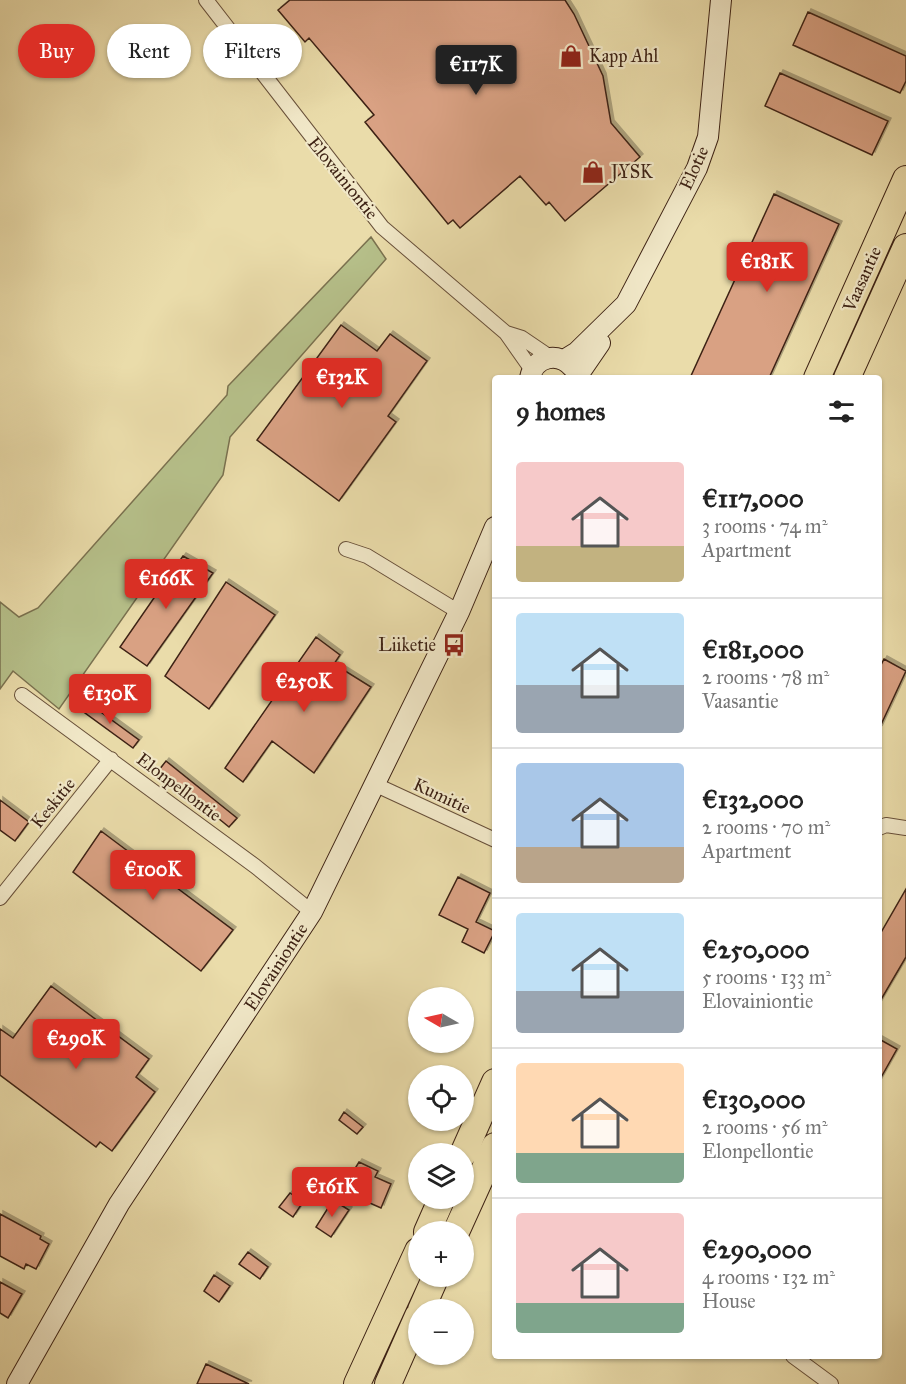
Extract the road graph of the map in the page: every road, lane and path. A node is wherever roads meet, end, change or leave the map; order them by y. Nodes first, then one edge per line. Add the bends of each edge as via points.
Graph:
1 (206, 0) edge
2 (721, 0) edge
3 (906, 179) edge
4 (906, 247) edge
5 (613, 320) junction
6 (506, 333) junction
7 (557, 359) junction
8 (531, 374) edge
9 (575, 375) edge
10 (578, 375) edge
11 (817, 375) edge
12 (848, 375) edge
13 (492, 534) edge
14 (346, 549) dead end
15 (459, 612) junction
16 (22, 695) dead end
17 (111, 759) junction
18 (374, 784) junction
19 (882, 827) edge
20 (906, 828) edge
21 (492, 839) edge
22 (0, 898) edge
23 (312, 912) junction
24 (492, 1089) edge
25 (468, 1143) edge
26 (492, 1153) edge
27 (461, 1221) edge
28 (408, 1273) edge
29 (408, 1339) edge
30 (798, 1359) edge
31 (17, 1384) edge
32 (357, 1384) edge
33 (388, 1384) edge
34 (831, 1384) edge

1 - 6 street, Elovainiontie via 382,227
2 - 5 main road, Elotie via 708,137 656,247 626,304
3 - 11 highway, Vaasantie
4 - 12 highway, Vaasantie
5 - 7 main road, Elotie via 577,352
5 - 10 main road, Elotie
6 - 7 street, Elovainiontie
6 - 8 street, Elovainiontie
7 - 8 main road, Elotie via 540,362
7 - 9 main road via 572,367
13 - 15 main road, Elovainiontie
14 - 15 street via 367,556
15 - 18 main road, Elovainiontie
16 - 17 street, Elonpellontie
17 - 22 street, Keskitie
17 - 23 street, Elonpellontie
18 - 21 street, Kumitie
18 - 23 main road, Elovainiontie
19 - 20 street
23 - 31 main road, Elovainiontie via 119,1204
24 - 25 highway
26 - 27 highway
28 - 32 highway
29 - 33 highway
30 - 34 street

